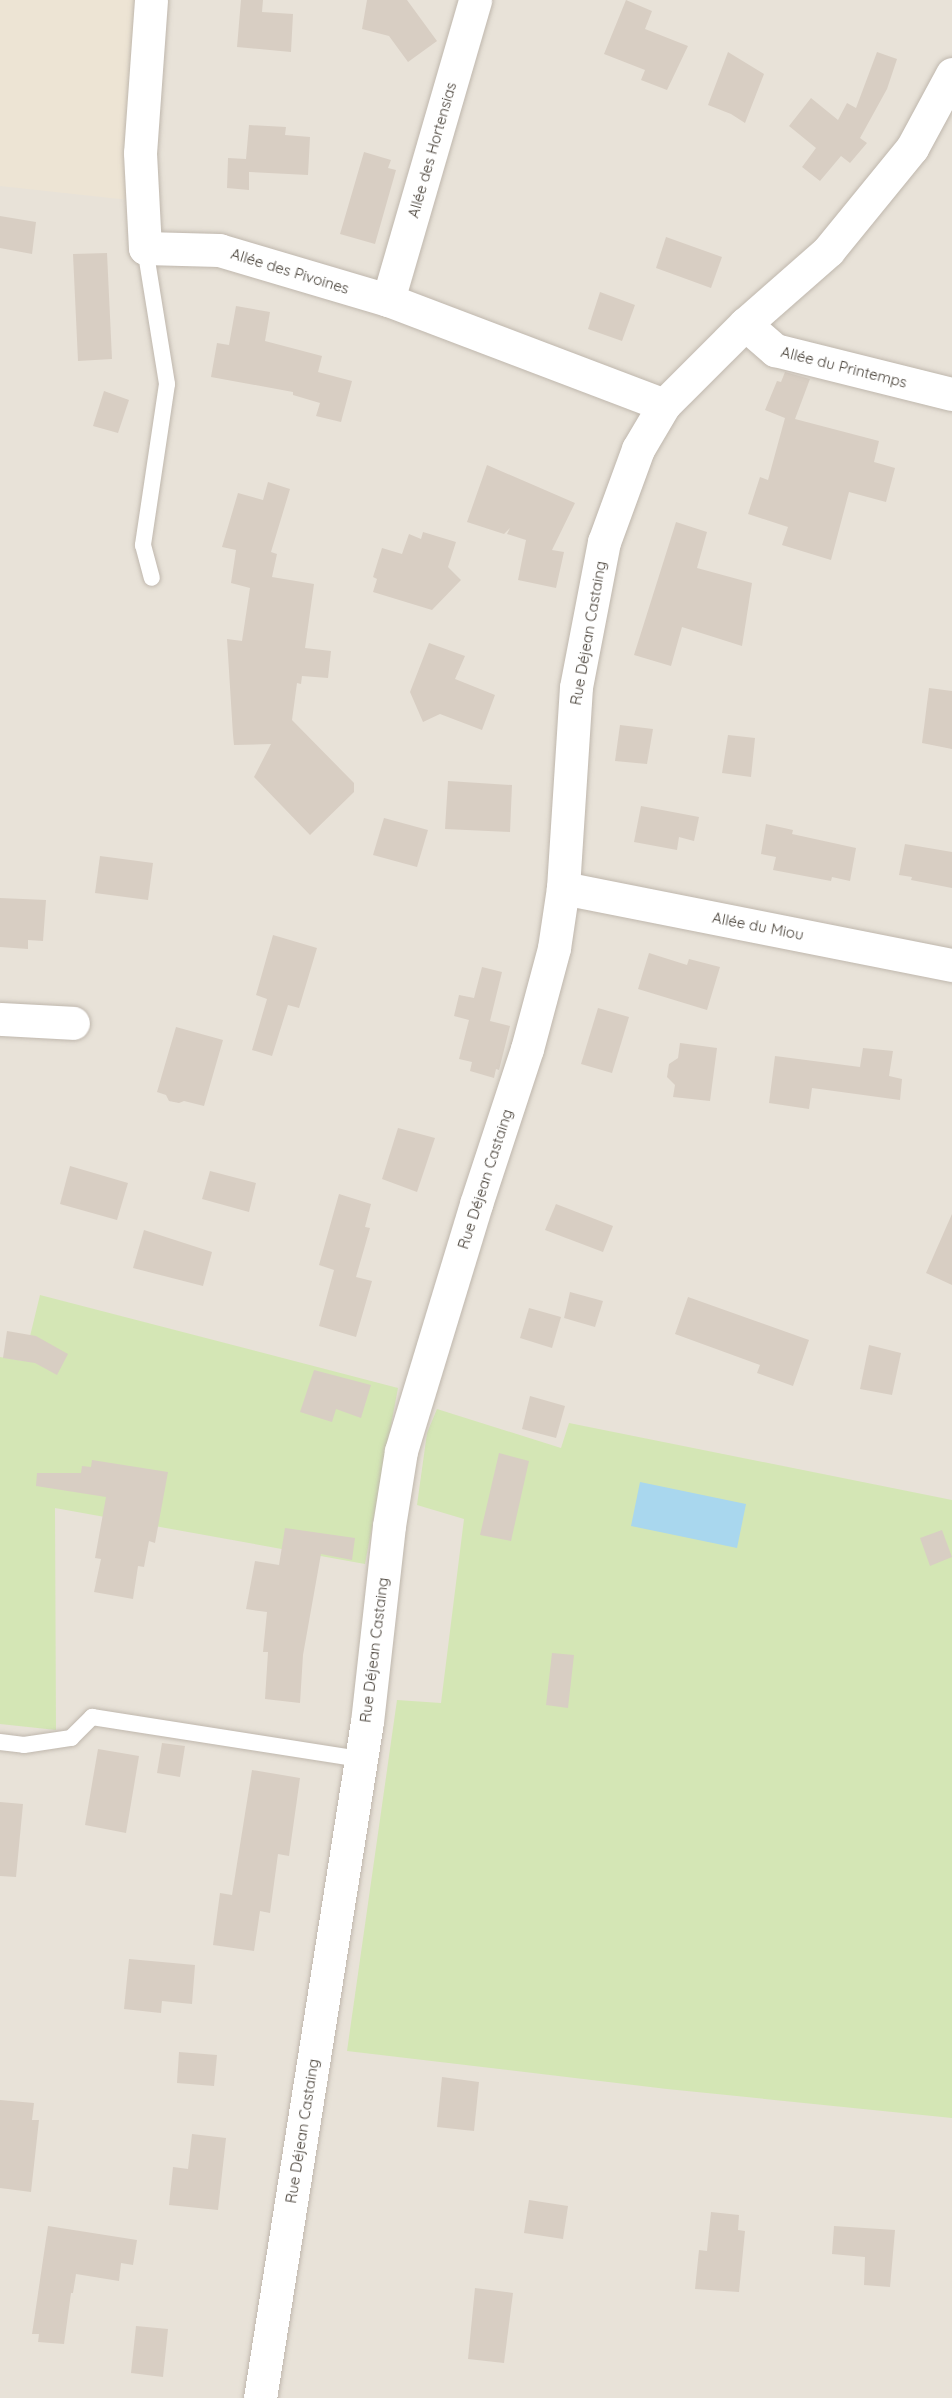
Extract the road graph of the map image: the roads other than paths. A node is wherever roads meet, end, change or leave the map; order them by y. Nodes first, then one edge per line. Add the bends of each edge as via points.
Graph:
1 (151, 0) edge
2 (475, 0) edge
3 (952, 74) edge
4 (145, 248) junction
5 (388, 300) junction
6 (745, 324) junction
7 (952, 394) edge
8 (664, 405) junction
9 (152, 578) dead end
10 (563, 888) junction
11 (952, 965) edge
12 (0, 1019) edge
13 (73, 1023) dead end
14 (0, 1742) edge
15 (361, 1759) junction
16 (260, 2398) edge

1 - 4 street via 140,153
2 - 5 street, Allée des Hortensias
3 - 6 street, Rue Déjean Castaing via 912,148 828,251
4 - 5 street, Allée des Pivoines via 219,250
4 - 9 lane via 167,384 143,544
5 - 8 street, Allée des Pivoines
6 - 7 street, Allée du Printemps via 775,350
6 - 8 street, Rue Déjean Castaing
8 - 10 street, Rue Déjean Castaing via 638,449 604,542 576,687
10 - 11 street, Allée du Miou
10 - 15 street, Rue Déjean Castaing via 554,948 527,1049 401,1451
12 - 13 street
14 - 15 lane via 24,1745 71,1738 92,1717
15 - 16 street, Rue Déjean Castaing

